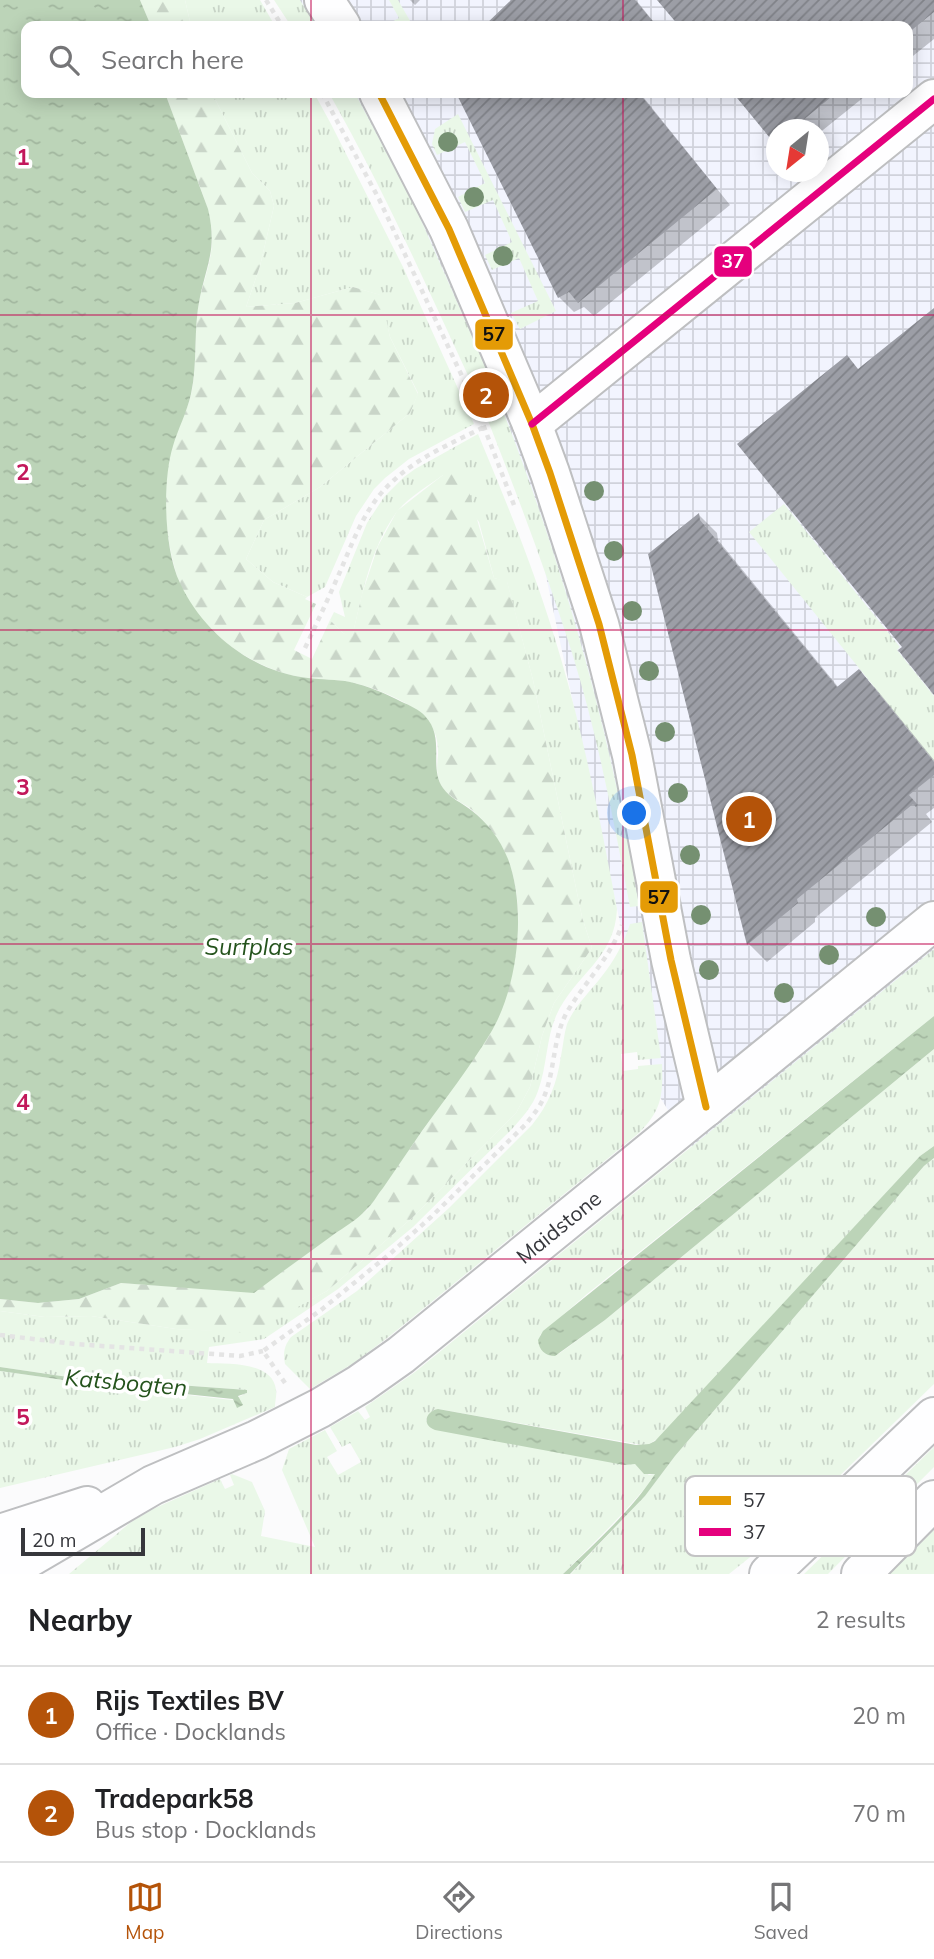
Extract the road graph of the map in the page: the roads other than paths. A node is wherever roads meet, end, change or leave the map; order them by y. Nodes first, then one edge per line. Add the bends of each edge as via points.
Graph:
1 (324, 0) edge
2 (338, 21) edge
3 (382, 98) edge
4 (934, 99) edge
5 (532, 424) junction
6 (934, 921) edge
7 (706, 1107) junction
8 (934, 1417) edge
9 (872, 1476) edge
10 (153, 1485) junction
11 (934, 1500) edge
12 (916, 1518) edge
13 (0, 1534) edge
14 (788, 1556) edge
15 (880, 1556) edge
16 (1, 1574) edge
17 (769, 1574) edge
18 (862, 1574) edge

1 - 2 street
3 - 5 street via 449,229
4 - 5 street
5 - 7 street via 599,624 632,755 671,960
6 - 7 street, Maidstone
7 - 10 street, Maidstone via 360,1384 303,1417
8 - 9 street
10 - 13 street, Maidstone
10 - 16 street, Maidstone
11 - 12 street
14 - 17 street
15 - 18 street

